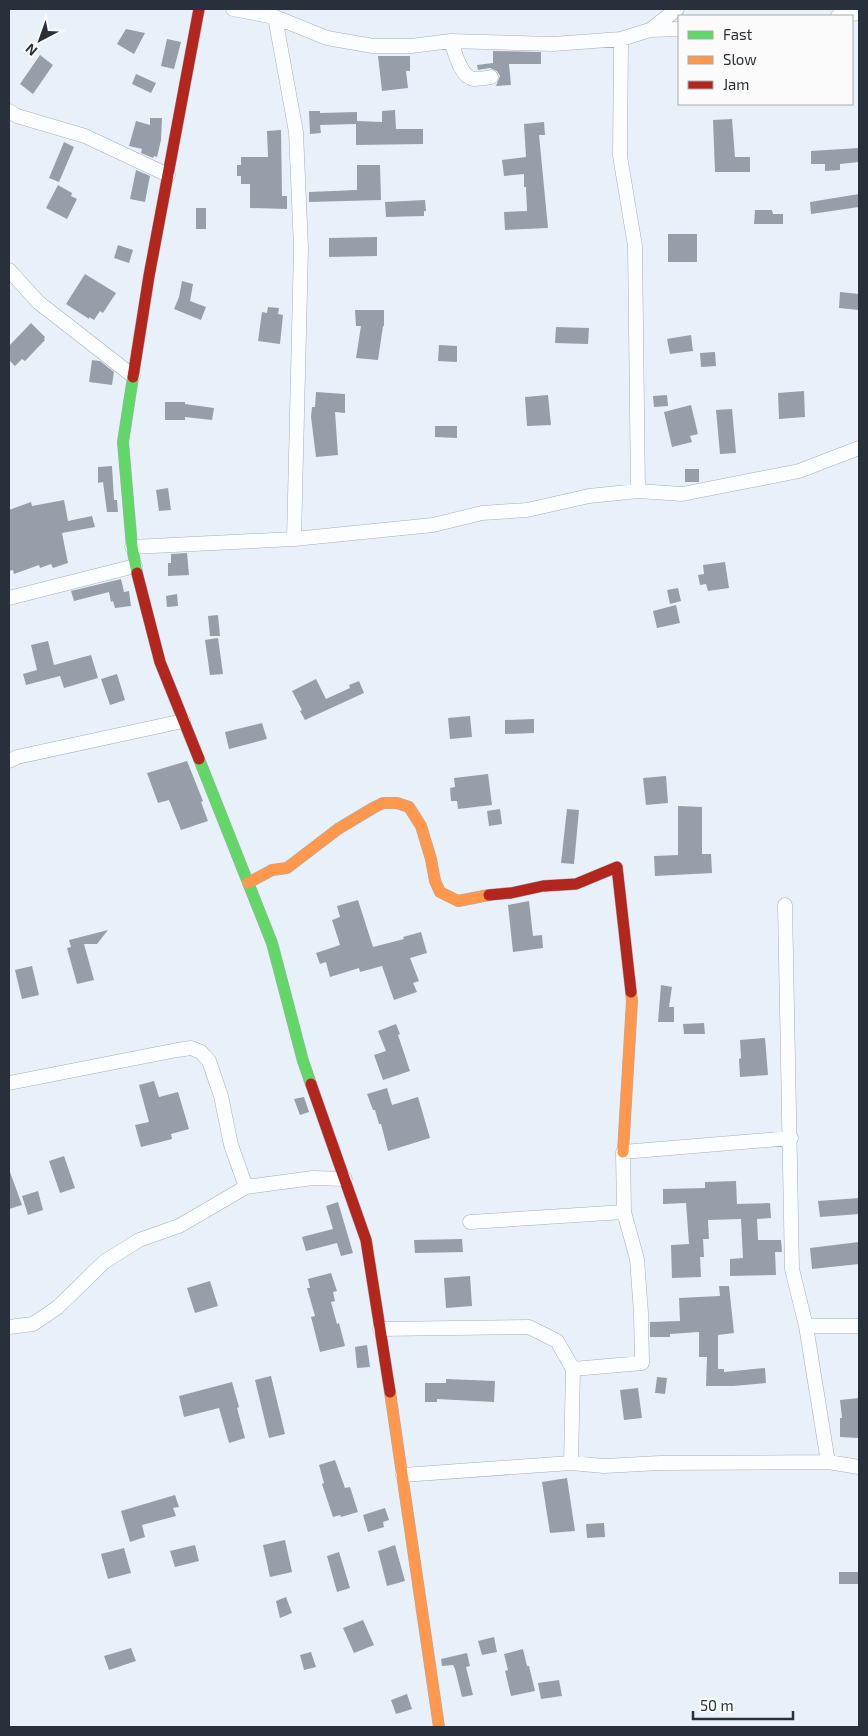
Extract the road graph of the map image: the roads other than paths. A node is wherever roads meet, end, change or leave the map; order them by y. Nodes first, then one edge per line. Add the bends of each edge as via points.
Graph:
1 (199, 9) edge
2 (233, 9) edge
3 (678, 9) edge
4 (859, 13) edge
5 (845, 15) edge
6 (274, 17) junction
7 (678, 29) edge
8 (650, 30) junction
9 (621, 39) junction
10 (451, 41) junction
11 (491, 77) dead end
12 (9, 111) edge
13 (168, 175) junction
14 (9, 270) edge
15 (133, 376) junction
16 (859, 448) edge
17 (638, 491) junction
18 (294, 539) junction
19 (132, 547) junction
20 (135, 566) junction
21 (9, 598) edge
22 (183, 721) junction
23 (9, 761) edge
24 (248, 883) junction
25 (786, 905) dead end
26 (9, 1083) edge
27 (791, 1138) junction
28 (622, 1152) junction
29 (345, 1179) junction
30 (246, 1187) junction
31 (624, 1212) junction
32 (470, 1222) dead end
33 (806, 1326) junction
34 (859, 1326) edge
35 (9, 1327) edge
36 (380, 1329) junction
37 (573, 1369) junction
38 (828, 1462) junction
39 (570, 1464) junction
40 (859, 1468) edge
41 (403, 1475) junction
42 (439, 1727) edge

1 - 13 street
2 - 6 street
3 - 8 street
4 - 5 street
6 - 10 street via 328,38 373,46
6 - 18 street via 296,132 301,248
7 - 8 street
8 - 9 street
9 - 10 street via 553,44
9 - 17 street via 620,156 635,246
10 - 11 street via 463,72 475,79
12 - 13 street via 85,136
13 - 15 street
14 - 15 street via 38,302
15 - 19 street via 123,442
16 - 17 street via 798,470 691,493
17 - 18 street via 589,496 527,510 482,513 433,525
18 - 19 street
19 - 20 street
20 - 21 street
20 - 22 street via 160,662
22 - 23 street
22 - 24 street
24 - 28 street via 272,870 287,868 338,829 373,808 397,803 409,807 420,826 440,892 458,900 542,886 576,884 617,867 632,1001
24 - 29 street via 272,943 303,1061
25 - 27 street
26 - 30 street via 178,1050 191,1048 201,1052 209,1060 221,1096 231,1145
27 - 28 street
27 - 33 street via 792,1269
28 - 31 street
29 - 30 street via 313,1178
29 - 36 street via 366,1240
30 - 35 street via 179,1226 139,1240 104,1262 58,1308 33,1324
31 - 32 street
31 - 37 street via 637,1259 642,1363
33 - 34 street
33 - 38 street
36 - 37 street via 529,1327 557,1341
36 - 41 street
37 - 39 street
38 - 39 street
38 - 40 street
39 - 41 street
41 - 42 street

